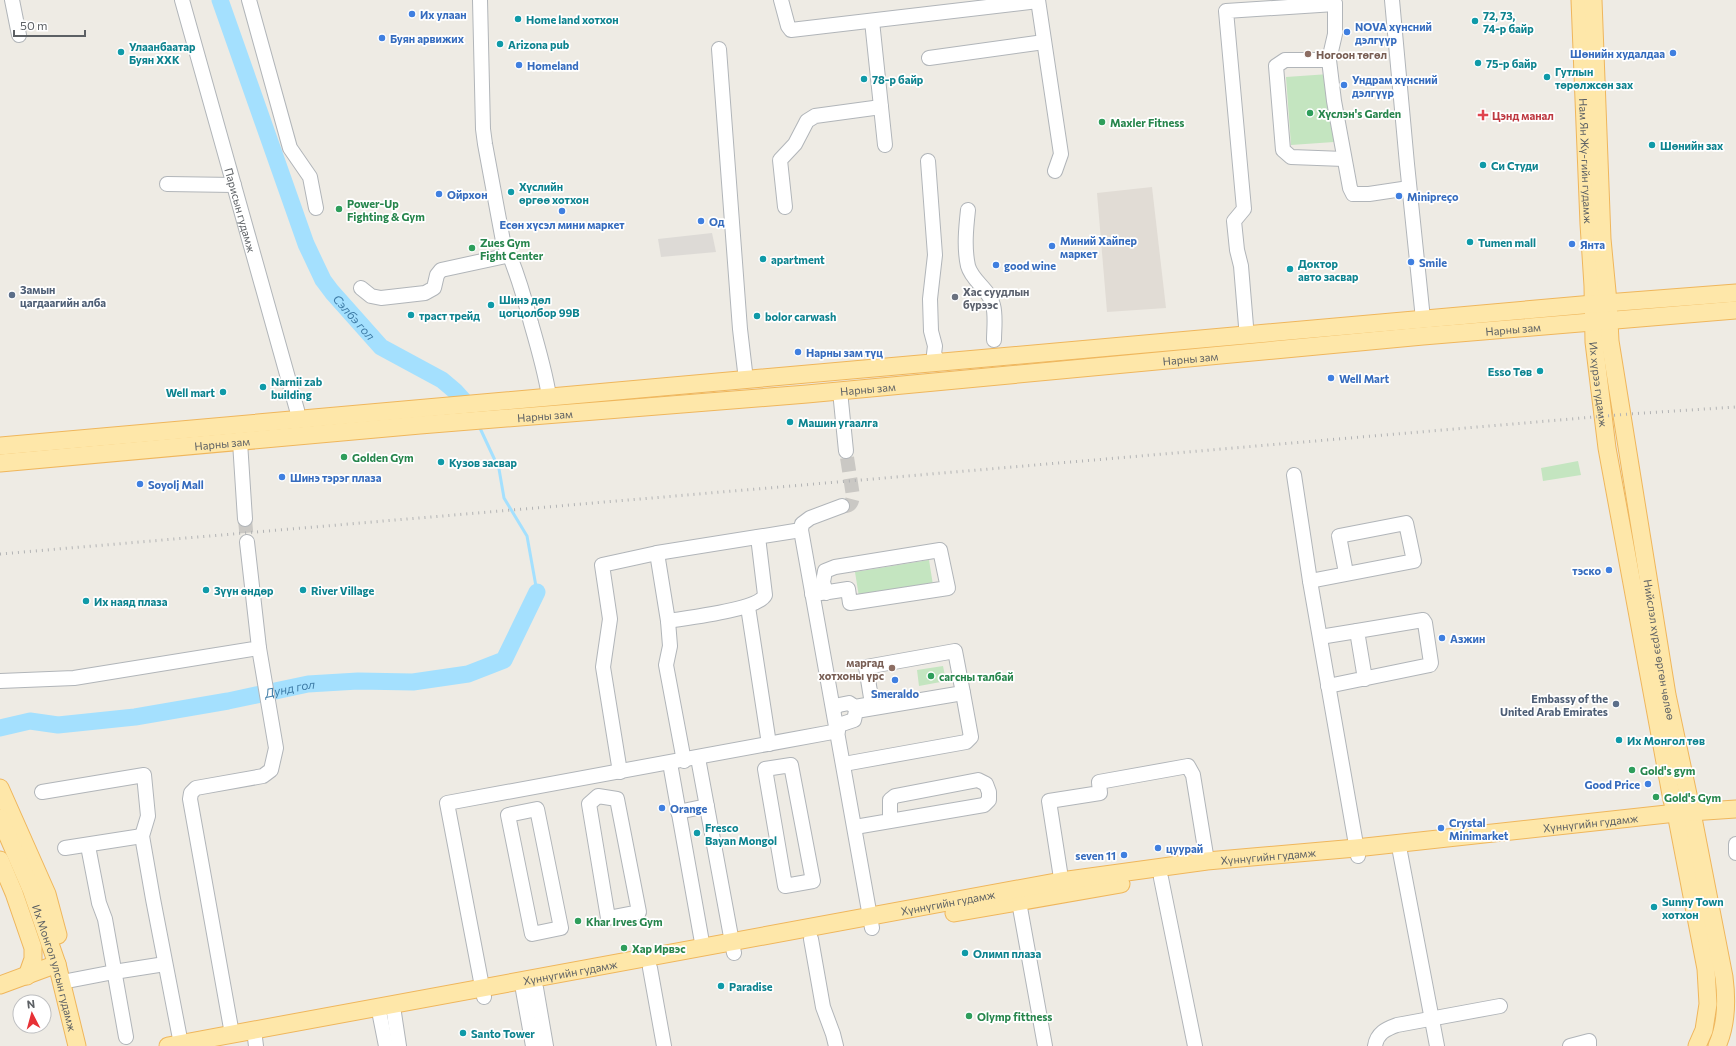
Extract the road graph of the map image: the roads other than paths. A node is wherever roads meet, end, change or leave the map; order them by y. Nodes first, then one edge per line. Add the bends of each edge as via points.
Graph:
1 (12, 0) edge
2 (182, 0) edge
3 (249, 0) edge
4 (480, 0) edge
5 (781, 0) edge
6 (1038, 0) edge
7 (1392, 0) edge
8 (1580, 0) edge
9 (1593, 0) edge
10 (1334, 2) edge
11 (1314, 3) edge
12 (872, 21) junction
13 (19, 35) dead end
14 (1044, 42) junction
15 (719, 49) dead end
16 (929, 58) dead end
17 (1329, 60) junction
18 (881, 107) junction
19 (885, 144) dead end
20 (1344, 159) junction
21 (928, 161) dead end
22 (1055, 171) dead end
23 (166, 184) dead end
24 (234, 185) junction
25 (1409, 188) junction
26 (785, 207) dead end
27 (316, 208) dead end
28 (968, 210) dead end
29 (510, 255) junction
30 (361, 288) dead end
31 (1736, 293) edge
32 (1600, 303) junction
33 (1736, 310) edge
34 (1423, 319) junction
35 (1601, 321) junction
36 (1246, 326) dead end
37 (994, 340) dead end
38 (1199, 340) junction
39 (1202, 357) junction
40 (940, 362) junction
41 (749, 380) junction
42 (836, 391) junction
43 (549, 396) junction
44 (754, 398) junction
45 (298, 420) junction
46 (105, 437) junction
47 (84, 438) junction
48 (240, 442) junction
49 (0, 446) edge
50 (1607, 448) joint
51 (843, 451) tunnel mouth
52 (97, 455) junction
53 (0, 463) edge
54 (1294, 475) dead end
55 (842, 506) tunnel mouth
56 (245, 519) tunnel mouth
57 (801, 530) junction
58 (758, 537) junction
59 (246, 542) tunnel mouth
60 (657, 553) junction
61 (1346, 573) junction
62 (1310, 581) junction
63 (819, 594) junction
64 (748, 607) junction
65 (668, 621) junction
66 (1357, 632) junction
67 (1320, 637) junction
68 (260, 654) junction
69 (1365, 679) junction
70 (0, 681) edge
71 (1328, 686) junction
72 (963, 693) junction
73 (834, 708) junction
74 (837, 727) junction
75 (772, 744) junction
76 (698, 758) junction
77 (684, 760) junction
78 (670, 763) junction
79 (844, 764) junction
80 (779, 766) junction
81 (620, 772) junction
82 (593, 777) junction
83 (0, 788) edge
84 (520, 790) junction
85 (42, 792) dead end
86 (598, 796) junction
87 (707, 806) junction
88 (1736, 809) edge
89 (524, 811) junction
90 (678, 812) junction
91 (0, 818) edge
92 (1685, 819) junction
93 (1736, 819) edge
94 (890, 821) junction
95 (854, 827) junction
96 (142, 836) junction
97 (1736, 844) edge
98 (88, 846) junction
99 (65, 848) dead end
100 (1357, 852) junction
101 (1400, 852) junction
102 (1736, 852) edge
103 (0, 860) edge
104 (1207, 861) junction
105 (1161, 878) junction
106 (1062, 888) junction
107 (1019, 902) junction
108 (871, 923) junction
109 (808, 939) junction
110 (703, 948) junction
111 (733, 948) junction
112 (57, 964) junction
113 (165, 964) junction
114 (650, 968) junction
115 (114, 972) junction
116 (27, 976) junction
117 (62, 982) junction
118 (1731, 984) edge
119 (0, 985) edge
120 (529, 989) junction
121 (483, 993) junction
122 (1500, 1006) dead end
123 (387, 1015) junction
124 (1432, 1019) junction
125 (232, 1034) junction
126 (126, 1037) dead end
127 (834, 1040) edge
128 (256, 1042) edge
129 (174, 1045) edge
130 (77, 1046) edge
131 (214, 1046) edge
132 (386, 1046) edge
133 (399, 1046) edge
134 (533, 1046) edge
135 (546, 1046) edge
136 (664, 1046) edge
137 (1045, 1046) edge
138 (1195, 1046) edge
139 (1375, 1046) edge
140 (1437, 1046) edge
141 (1570, 1046) edge
142 (1590, 1046) edge
143 (1697, 1046) edge
144 (1718, 1046) edge

1 - 13 street
2 - 24 street, Парисын гудамж
3 - 27 street via 290,148 310,177
4 - 29 street via 483,130 503,241
5 - 12 street via 791,30
6 - 12 street
6 - 14 street
7 - 25 street
8 - 32 main road, Нам Ян Жү-гийн гудамж
9 - 32 main road, Нам Ян Жү-гийн гудамж via 1602,239
10 - 11 street
10 - 17 street via 1335,34
11 - 36 street via 1226,11 1244,209 1234,221
12 - 18 street
14 - 16 street
14 - 22 street via 1061,154
15 - 41 street via 740,329
17 - 20 street
17 - 20 street via 1285,60 1276,66 1283,150 1291,157
18 - 19 street
18 - 26 street via 820,114 807,121 795,144 780,160
20 - 25 street via 1353,194
21 - 40 street via 935,254 930,299 931,331 934,354
23 - 24 street
24 - 45 street, Парисын гудамж
25 - 34 street
28 - 37 street via 968,267 993,305
29 - 30 street via 441,270 434,288 424,294 381,298 371,296
29 - 43 street via 527,308
31 - 32 main road, Нарны зам
32 - 34 main road, Нарны зам
32 - 35 main road, Нам Ян Жү-гийн гудамж
33 - 35 main road, Нарны зам
34 - 38 main road, Нарны зам
35 - 39 main road, Нарны зам
35 - 50 main road, Их хүрээ гудамж
35 - 92 main road, Нийслэл хүрээ өргөн чөлөө via 1611,348
38 - 39 main road via 1204,347
38 - 40 main road, Нарны зам
39 - 42 main road, Нарны зам
40 - 41 main road, Нарны зам
41 - 43 main road, Нарны зам
41 - 44 main road via 755,390
42 - 44 main road, Нарны зам
42 - 51 street
43 - 45 main road, Нарны зам
44 - 48 main road, Нарны зам
45 - 46 main road, Нарны зам
46 - 47 main road, Нарны зам
46 - 52 main road via 100,442
47 - 49 main road, Нарны зам
47 - 52 main road via 90,442
48 - 52 main road, Нарны зам
48 - 56 street
50 - 92 main road, Нийслэл хүрээ өргөн чөлөө via 1672,800
52 - 53 main road, Нарны зам
54 - 62 street
55 - 57 street via 810,518 802,524
57 - 58 street
57 - 63 street
58 - 60 street
58 - 64 street via 765,596 763,600
59 - 68 street
60 - 65 street
60 - 81 street via 602,565 610,619 603,667
61 - 61 street via 1414,561 1406,523 1339,536
61 - 62 street
62 - 67 street
63 - 63 street via 825,571 835,567 940,550 948,588 850,603 848,589
63 - 73 street
64 - 65 street
64 - 75 street
65 - 77 street via 670,646 666,665
66 - 67 street
66 - 69 street
66 - 69 street via 1423,620 1425,623 1430,665
67 - 71 street
68 - 70 street via 74,678
68 - 125 street via 276,748 271,770 263,776 196,788 190,799
69 - 71 street
71 - 100 street
72 - 73 street via 955,651 866,667 872,704 855,707 849,703
72 - 74 street via 856,711 854,720
72 - 79 street via 971,738 966,742
73 - 74 street
74 - 75 street
74 - 79 street
75 - 76 street
75 - 80 street
76 - 77 street
76 - 87 street
77 - 78 street
78 - 81 street
78 - 90 street
79 - 95 street
80 - 80 street via 765,769 785,886 813,881 791,765
81 - 82 street
82 - 84 street
82 - 86 street
83 - 117 main road via 47,894 64,960
84 - 89 street
84 - 121 street via 447,803
85 - 96 street via 144,775 148,816
86 - 86 street via 617,798 639,912 608,918 589,804
87 - 90 street
87 - 111 street
88 - 92 main road, Хүннүгийн гудамж
89 - 89 street via 538,809 561,928 532,934 508,815
90 - 110 street
91 - 112 main road, Их Монгол улсын гудамж via 31,889
92 - 93 main road, Хүннүгийн гудамж
92 - 100 main road, Хүннүгийн гудамж
92 - 101 main road, Хүннүгийн гудамж
92 - 118 main road, Нийслэл хүрээ өргөн чөлөө via 1722,964
92 - 143 main road, Нийслэл хүрээ өргөн чөлөө via 1706,969 1708,1004 1704,1030
94 - 94 street via 984,805 989,800 989,792 986,784 978,780 895,796 890,800
94 - 95 street
95 - 108 street
96 - 98 street
96 - 113 street
97 - 102 street
98 - 99 street
98 - 115 street
100 - 101 main road, Хүннүгийн гудамж
100 - 104 main road, Хүннүгийн гудамж
100 - 105 main road, Хүннүгийн гудамж
101 - 124 street
103 - 116 main road via 32,948 33,959
104 - 106 main road, Хүннүгийн гудамж
104 - 106 street via 1193,775 1188,766 1099,782 1100,793 1049,800
105 - 106 main road, Хүннүгийн гудамж
105 - 138 street
106 - 107 main road, Хүннүгийн гудамж
106 - 108 main road, Хүннүгийн гудамж
107 - 108 main road, Хүннүгийн гудамж
107 - 137 street
108 - 109 main road, Хүннүгийн гудамж
108 - 111 main road, Хүннүгийн гудамж
109 - 111 main road, Хүннүгийн гудамж
109 - 127 street via 818,1007
110 - 111 main road, Хүннүгийн гудамж
110 - 121 main road, Хүннүгийн гудамж
111 - 114 main road, Хүннүгийн гудамж
112 - 116 main road
112 - 117 main road, Их Монгол улсын гудамж
113 - 115 street
113 - 129 street
114 - 120 main road, Хүннүгийн гудамж
114 - 136 street
115 - 117 street
115 - 126 street
116 - 119 main road
117 - 130 main road, Их Монгол улсын гудамж
118 - 144 main road, Нийслэл хүрээ өргөн чөлөө
120 - 121 main road, Хүннүгийн гудамж
120 - 134 street
120 - 135 street
121 - 123 main road, Хүннүгийн гудамж
121 - 125 main road, Хүннүгийн гудамж
122 - 124 street
123 - 128 main road, Хүннүгийн гудамж
123 - 132 street
123 - 133 street
124 - 139 street via 1384,1030 1376,1040
124 - 140 street
125 - 129 main road, Хүннүгийн гудамж
128 - 131 main road, Хүннүгийн гудамж
141 - 142 street via 1589,1041

